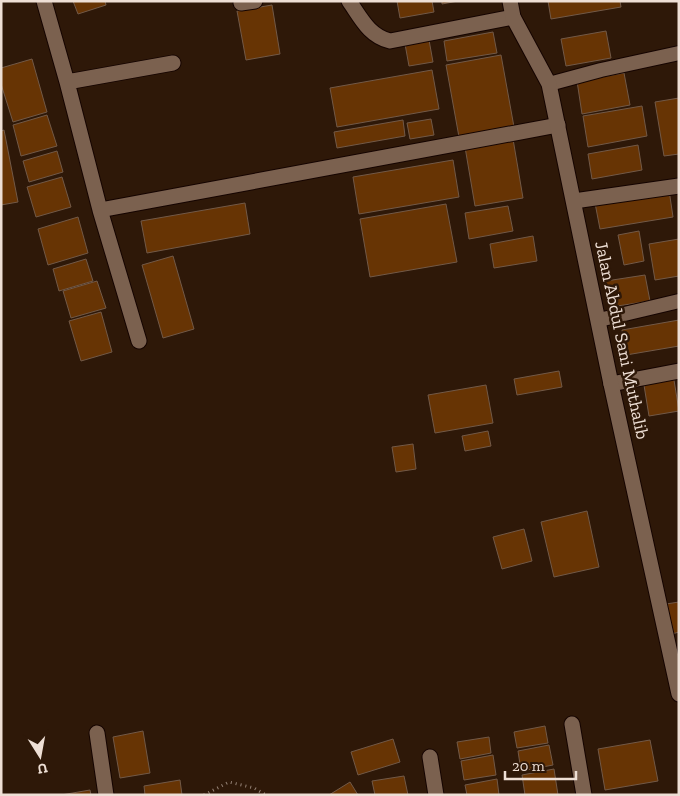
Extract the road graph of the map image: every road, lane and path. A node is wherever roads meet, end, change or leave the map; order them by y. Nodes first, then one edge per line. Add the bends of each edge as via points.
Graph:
1 (44, 1) edge
2 (349, 1) edge
3 (510, 1) edge
4 (513, 17) junction
5 (679, 53) edge
6 (173, 63) dead end
7 (67, 82) junction
8 (549, 84) junction
9 (558, 125) junction
10 (679, 186) edge
11 (574, 201) junction
12 (100, 210) junction
13 (679, 301) edge
14 (599, 320) junction
15 (139, 341) dead end
16 (679, 371) edge
17 (612, 384) junction
18 (678, 688) edge
19 (572, 724) dead end
20 (97, 733) dead end
21 (430, 757) dead end
22 (106, 795) edge
23 (204, 795) edge
24 (266, 795) edge
25 (436, 795) edge
26 (584, 795) edge

1 - 7 street
2 - 4 street via 371,31 390,41
3 - 4 street, Jalan Abdul Sani Muthalib
4 - 8 street, Jalan Abdul Sani Muthalib
5 - 8 lane
6 - 7 street
7 - 12 street
8 - 9 street, Jalan Abdul Sani Muthalib
9 - 11 street, Jalan Abdul Sani Muthalib
9 - 12 street
10 - 11 street
11 - 14 street, Jalan Abdul Sani Muthalib
12 - 15 street
13 - 14 lane
14 - 17 street, Jalan Abdul Sani Muthalib
16 - 17 street
17 - 18 street, Jalan Abdul Sani Muthalib
19 - 26 street
20 - 22 street
21 - 25 street
23 - 24 path via 229,782 254,788

